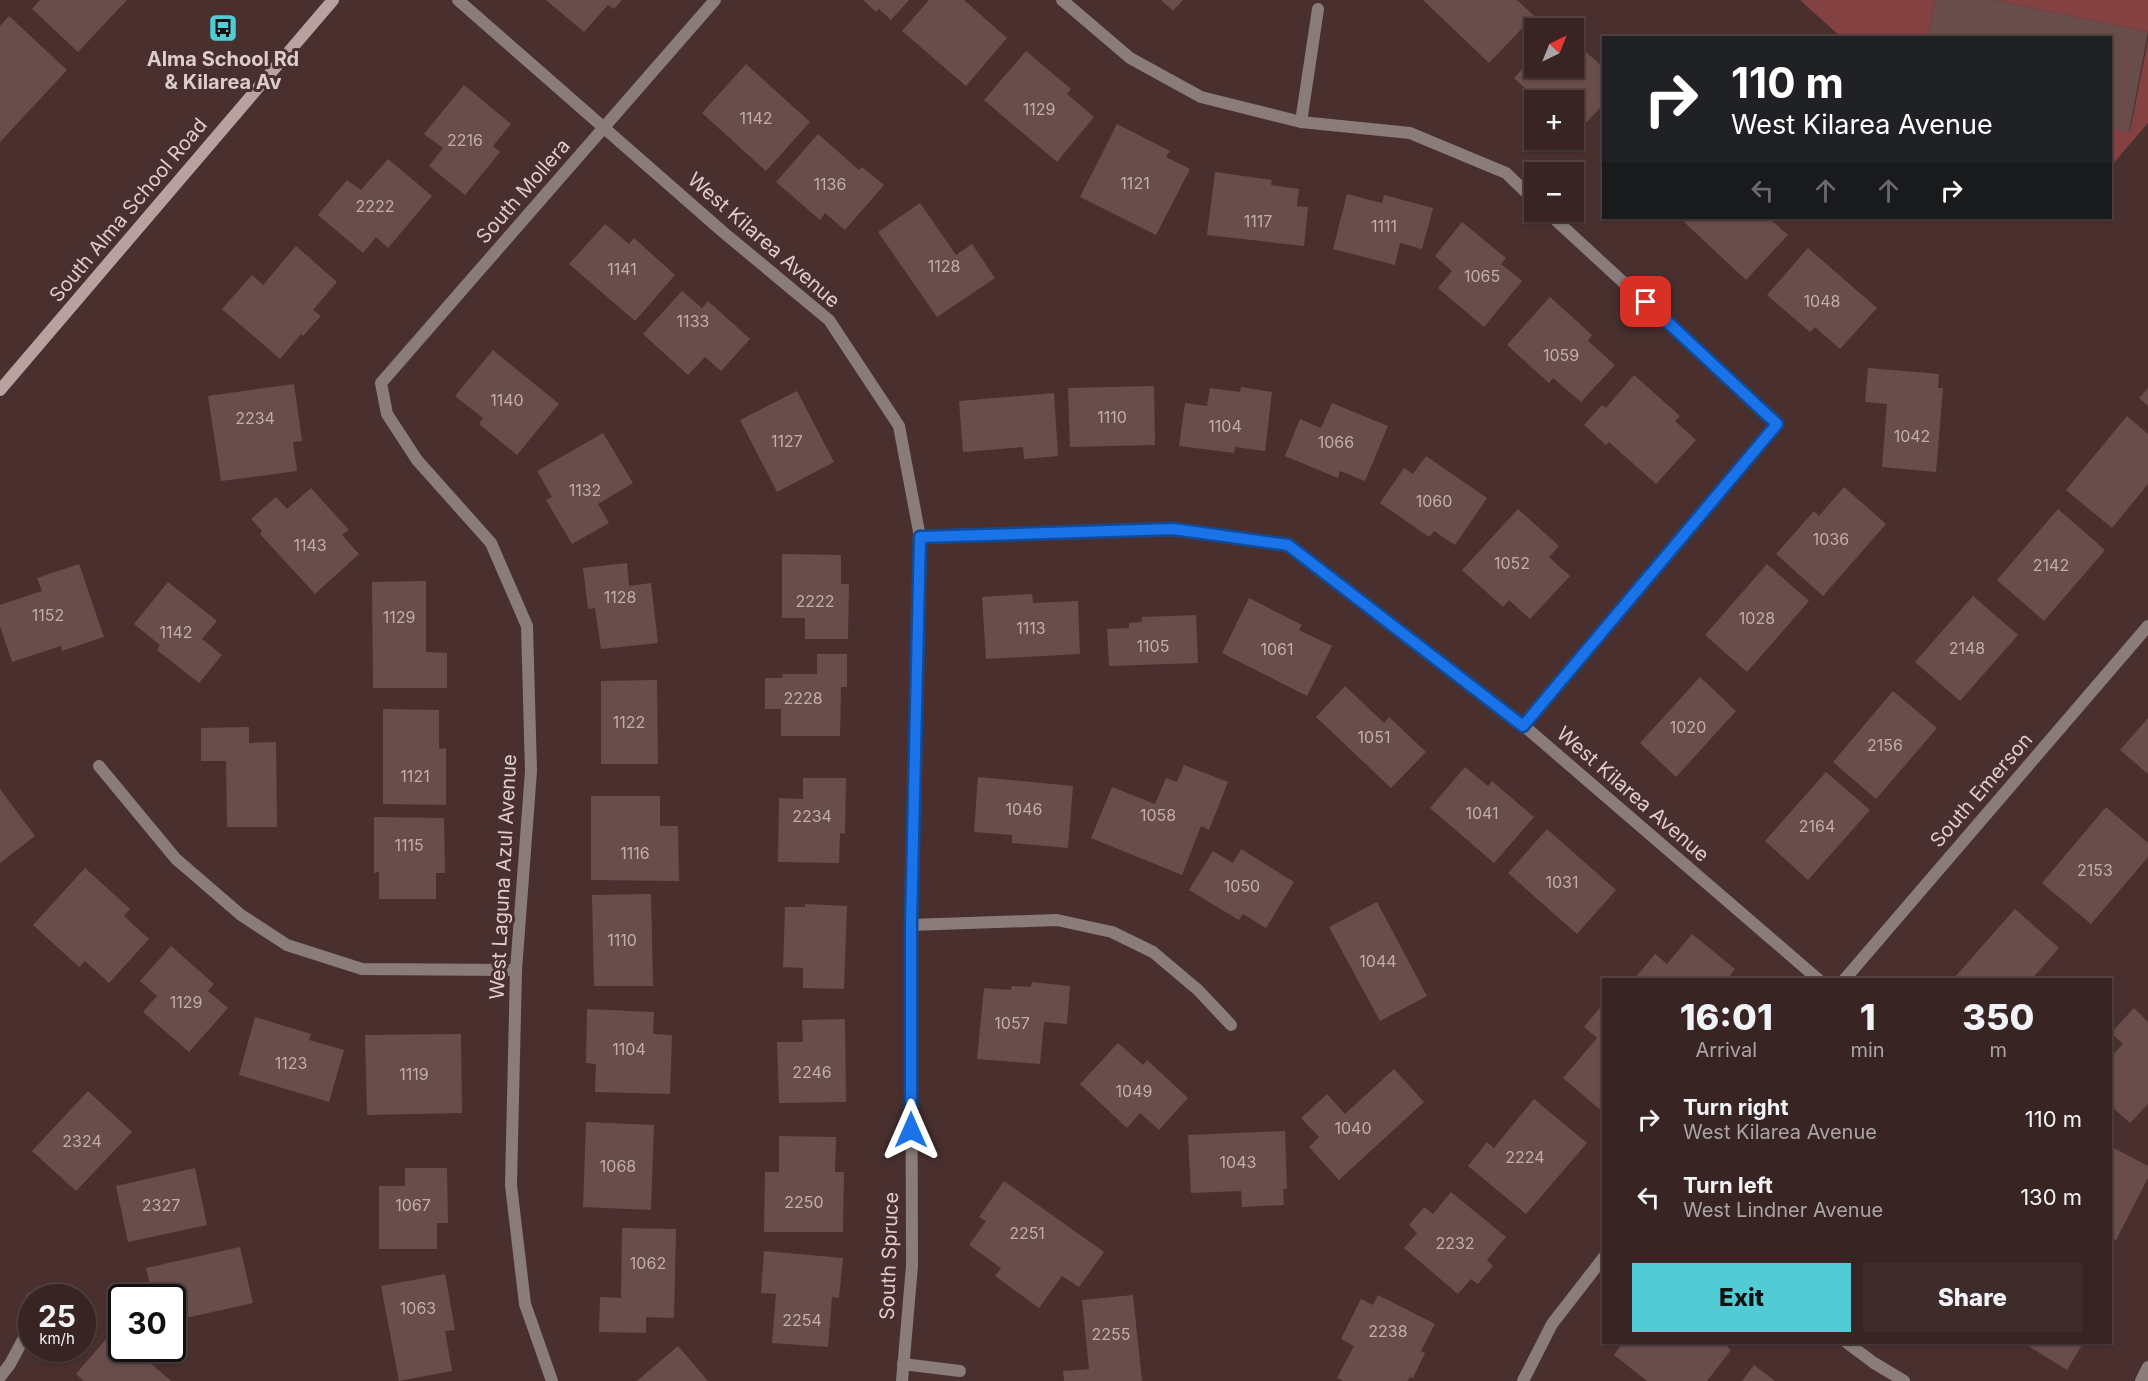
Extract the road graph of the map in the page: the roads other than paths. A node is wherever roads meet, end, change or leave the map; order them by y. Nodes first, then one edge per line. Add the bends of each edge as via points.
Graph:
1 (333, 0) edge
2 (458, 0) edge
3 (715, 0) edge
4 (1062, 0) edge
5 (1318, 9) dead end
6 (1301, 122) junction
7 (604, 128) junction
8 (1524, 190) edge
9 (1558, 222) edge
10 (0, 390) edge
11 (387, 414) joint
12 (920, 537) junction
13 (2148, 626) edge
14 (1523, 726) junction
15 (99, 766) dead end
16 (911, 925) junction
17 (516, 970) junction
18 (1817, 978) edge
19 (1846, 978) edge
20 (1231, 1025) dead end
21 (1602, 1260) edge
22 (1849, 1344) edge
23 (18, 1349) edge
24 (903, 1364) junction
25 (2148, 1366) edge
26 (960, 1371) dead end
27 (0, 1377) edge
28 (552, 1381) edge
29 (902, 1381) edge
30 (1523, 1381) edge
31 (1904, 1381) edge
32 (2141, 1381) edge

1 - 10 main road, South Alma School Road
2 - 7 street, West Kilarea Avenue
3 - 7 street, South Mollera
4 - 6 street via 1130,58 1201,97
5 - 6 street
6 - 8 street via 1410,133 1506,173
7 - 11 street, South Mollera via 381,383
7 - 12 street, West Kilarea Avenue via 829,320 898,426
9 - 14 street via 1777,424
11 - 17 street, West Laguna Azul Avenue via 417,460 491,543 527,626 531,771
12 - 14 street, West Kilarea Avenue via 1173,529 1288,545
12 - 16 street, South Spruce
13 - 19 street, South Emerson
14 - 18 street, West Kilarea Avenue
15 - 17 street via 176,859 242,915 287,945 362,969
16 - 20 street via 1058,920 1112,932 1153,952 1198,990
16 - 24 street, South Spruce via 912,1266
17 - 28 street, West Laguna Azul Avenue via 511,1185 525,1304
21 - 30 street via 1552,1324
22 - 31 street
23 - 27 street
24 - 26 street
24 - 29 street, South Spruce
25 - 32 street

